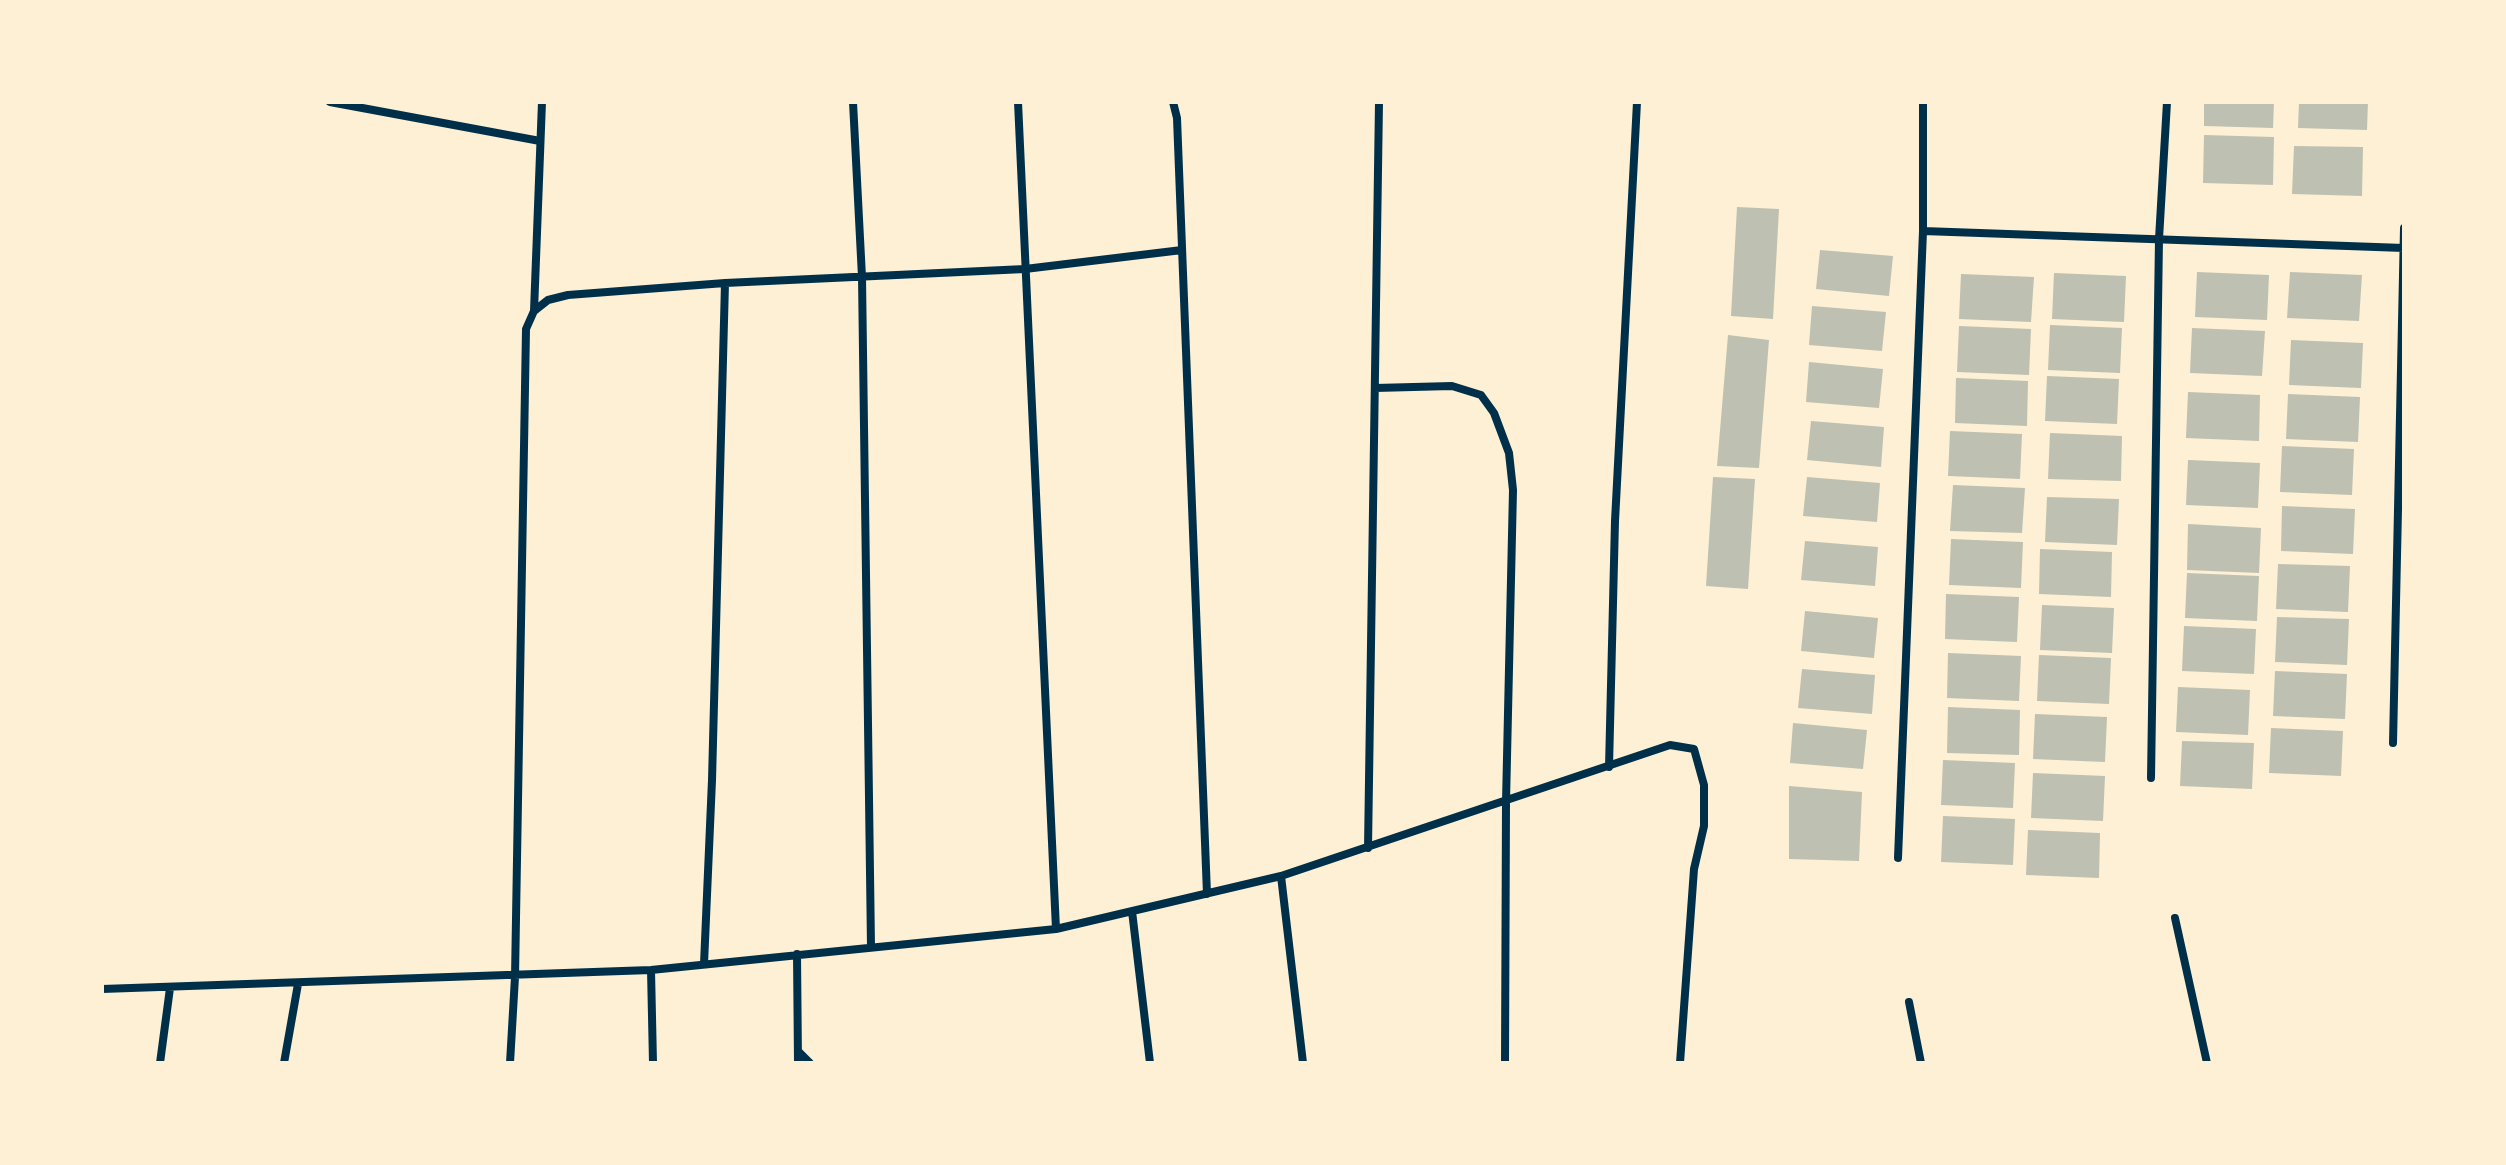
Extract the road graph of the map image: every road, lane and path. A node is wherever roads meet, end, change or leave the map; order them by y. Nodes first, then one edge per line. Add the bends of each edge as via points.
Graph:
1 (330, 102) edge
2 (542, 102) edge
3 (853, 102) edge
4 (1018, 102) edge
5 (1173, 102) edge
6 (1379, 102) edge
7 (1637, 102) edge
8 (1923, 102) edge
9 (2167, 102) edge
10 (540, 141) junction
11 (2404, 228) edge
12 (1923, 231) junction
13 (2159, 239) junction
14 (2403, 248) edge
15 (1182, 250) junction
16 (1025, 269) junction
17 (862, 277) junction
18 (725, 283) junction
19 (534, 311) junction
20 (1375, 388) junction
21 (2393, 743) dead end
22 (1609, 767) junction
23 (2151, 778) dead end
24 (1506, 802) junction
25 (1368, 848) junction
26 (1898, 858) dead end
27 (1281, 876) junction
28 (1207, 894) junction
29 (1132, 911) junction
30 (2175, 918) dead end
31 (1056, 929) junction
32 (871, 947) junction
33 (797, 954) junction
34 (704, 964) junction
35 (651, 970) junction
36 (515, 977) junction
37 (298, 984) junction
38 (170, 988) junction
39 (102, 989) edge
40 (1909, 1002) dead end
41 (798, 1051) junction
42 (160, 1063) edge
43 (284, 1063) edge
44 (510, 1063) edge
45 (653, 1063) edge
46 (798, 1063) edge
47 (810, 1063) edge
48 (1150, 1063) edge
49 (1303, 1063) edge
50 (1505, 1063) edge
51 (1680, 1063) edge
52 (1921, 1063) edge
53 (2207, 1063) edge

1 - 10 street
2 - 10 street
3 - 17 street
4 - 16 street
5 - 15 street
6 - 20 street
7 - 22 street via 1615,521
8 - 12 street
9 - 13 street
10 - 19 street
11 - 14 street
12 - 13 street
12 - 26 street
13 - 14 street
13 - 23 street
14 - 21 street
15 - 16 street
15 - 28 street
16 - 17 street
16 - 31 street
17 - 18 street
17 - 32 street
18 - 19 street via 568,295
18 - 34 street
19 - 36 street via 526,329
20 - 24 street via 1452,386 1481,395 1509,453 1513,490
20 - 25 street
22 - 24 street
22 - 51 street via 1670,745 1694,749 1704,785
24 - 25 street
24 - 50 street
25 - 27 street
27 - 28 street
27 - 49 street
28 - 29 street
29 - 31 street
29 - 48 street
30 - 53 street
31 - 32 street
32 - 33 street
33 - 34 street
33 - 41 street
34 - 35 street
35 - 36 street
35 - 45 street
36 - 37 street
36 - 44 street
37 - 38 street
37 - 43 street
38 - 39 street
38 - 42 street
40 - 52 street
41 - 46 street
41 - 47 street

